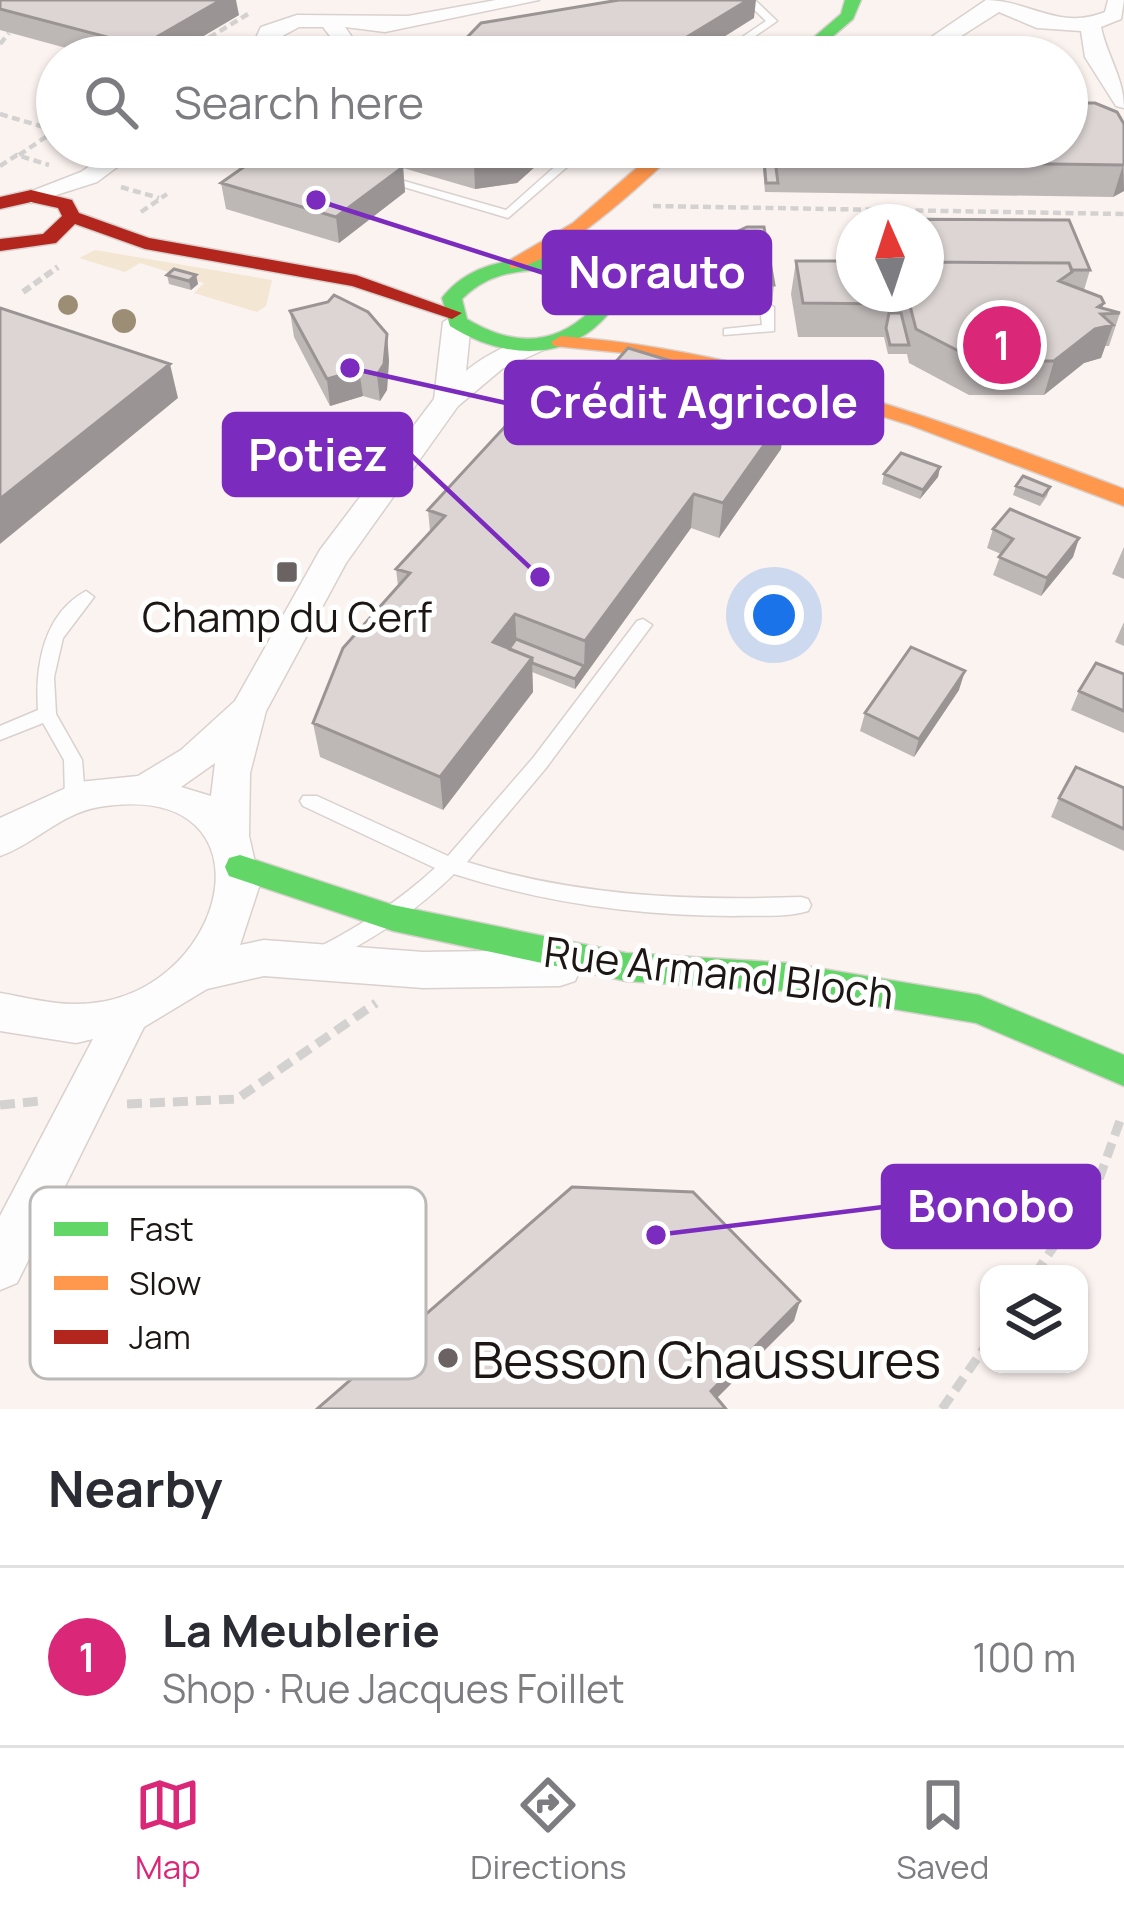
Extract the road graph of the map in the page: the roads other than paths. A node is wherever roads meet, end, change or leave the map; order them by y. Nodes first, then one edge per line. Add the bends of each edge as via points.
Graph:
1 (279, 0) edge
2 (302, 0) edge
3 (529, 0) edge
4 (749, 0) edge
5 (853, 0) edge
6 (1118, 0) edge
7 (998, 2) edge
8 (1106, 20) edge
9 (1041, 22) junction
10 (953, 28) junction
11 (330, 29) junction
12 (278, 36) edge
13 (311, 36) edge
14 (311, 36) edge
15 (750, 36) edge
16 (829, 36) edge
17 (942, 36) edge
18 (1063, 36) edge
19 (1088, 52) edge
20 (1096, 57) junction
21 (1124, 100) edge
22 (102, 168) edge
23 (560, 168) edge
24 (650, 168) edge
25 (370, 176) edge
26 (89, 177) junction
27 (31, 196) junction
28 (0, 202) edge
29 (71, 213) junction
30 (602, 216) junction
31 (49, 238) junction
32 (145, 244) junction
33 (0, 245) edge
34 (517, 264) junction
35 (477, 274) junction
36 (356, 280) junction
37 (592, 288) junction
38 (767, 308) edge
39 (454, 318) junction
40 (729, 332) dead end
41 (550, 344) junction
42 (678, 349) junction
43 (448, 400) junction
44 (1124, 498) edge
45 (86, 597) dead end
46 (644, 625) dead end
47 (248, 711) junction
48 (47, 714) junction
49 (0, 733) edge
50 (144, 791) junction
51 (75, 797) junction
52 (310, 800) dead end
53 (6, 829) edge
54 (235, 853) junction
55 (453, 866) junction
56 (801, 905) dead end
57 (393, 918) junction
58 (308, 959) junction
59 (626, 967) junction
60 (200, 972) junction
61 (0, 1012) edge
62 (128, 1016) junction
63 (1124, 1071) edge
64 (40, 1187) edge
65 (30, 1207) edge
66 (0, 1266) edge

1 - 12 street
2 - 11 street
3 - 11 street
4 - 15 lane via 772,21
5 - 16 main road
6 - 8 street
7 - 9 street
7 - 10 street
8 - 9 street
8 - 20 street
9 - 10 street
9 - 18 street
10 - 17 street
11 - 13 street
11 - 14 street
19 - 20 street
20 - 21 street
22 - 26 street
23 - 25 lane via 508,214
24 - 30 main road
26 - 27 street
26 - 29 street
27 - 28 main road
27 - 29 main road via 57,200
29 - 31 main road
29 - 32 main road
30 - 34 main road
30 - 37 main road
31 - 32 main road
31 - 33 main road
32 - 36 main road
34 - 35 main road
34 - 37 main road via 541,264
35 - 36 main road
35 - 39 main road via 461,285
36 - 39 main road
37 - 41 main road via 593,324
37 - 42 main road via 624,323
38 - 40 lane via 770,328
39 - 41 main road via 490,342
39 - 43 street
41 - 42 main road via 608,340
41 - 43 street via 492,364
42 - 44 main road via 799,381
43 - 47 street via 332,558
45 - 48 lane via 43,658
46 - 55 lane
47 - 50 street
47 - 54 street via 231,773
48 - 49 lane
48 - 51 lane via 73,760
50 - 51 street
50 - 54 street via 194,807
51 - 53 street
52 - 55 lane
54 - 57 main road, Rue Armand Bloch
54 - 60 street via 240,902
55 - 56 lane via 552,892 739,909
55 - 57 lane
57 - 58 lane via 364,939
57 - 59 main road, Rue Armand Bloch
58 - 59 street via 423,970
58 - 60 street via 264,958
59 - 63 main road, Rue Armand Bloch via 787,977 957,1005
60 - 62 street
61 - 62 street via 38,1025
62 - 64 street
65 - 66 street

